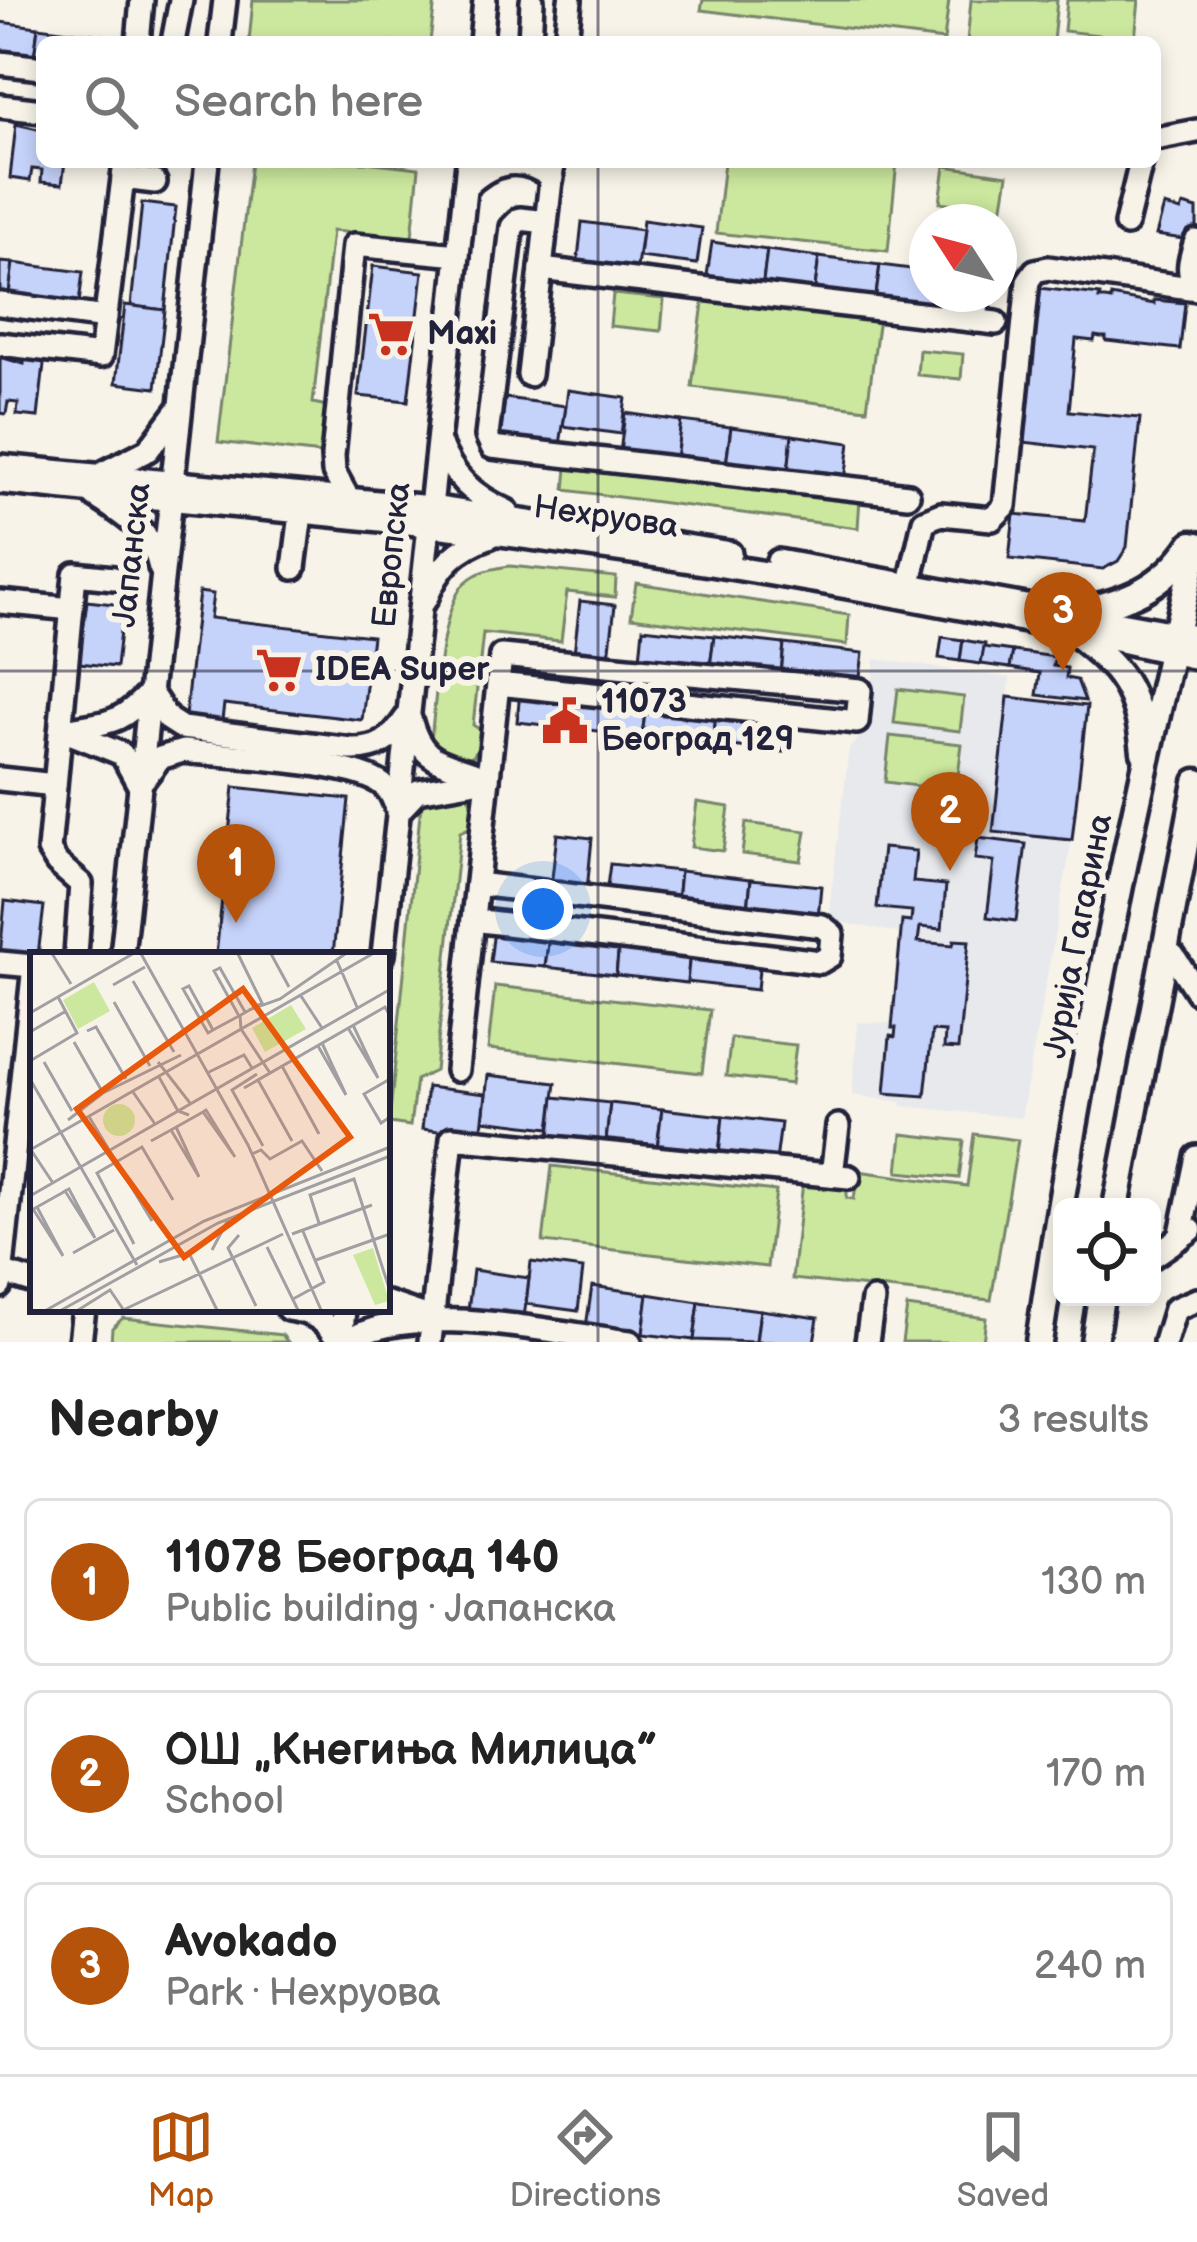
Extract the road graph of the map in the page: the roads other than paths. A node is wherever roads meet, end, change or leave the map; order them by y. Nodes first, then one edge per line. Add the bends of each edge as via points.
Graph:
1 (142, 0) edge
2 (181, 0) edge
3 (225, 0) edge
4 (485, 0) edge
5 (570, 0) edge
6 (532, 1) edge
7 (139, 36) edge
8 (174, 36) edge
9 (221, 36) edge
10 (482, 36) edge
11 (530, 36) edge
12 (567, 36) edge
13 (0, 63) edge
14 (36, 67) edge
15 (0, 106) edge
16 (36, 110) edge
17 (1197, 131) edge
18 (1161, 139) edge
19 (206, 168) edge
20 (451, 168) edge
21 (467, 168) edge
22 (494, 168) edge
23 (1140, 168) edge
24 (124, 170) edge
25 (552, 170) edge
26 (155, 182) dead end
27 (465, 188) junction
28 (546, 222) junction
29 (1126, 224) dead end
30 (1196, 241) edge
31 (458, 255) junction
32 (541, 268) junction
33 (1197, 288) edge
34 (0, 304) edge
35 (984, 312) edge
36 (106, 318) junction
37 (0, 344) edge
38 (529, 375) dead end
39 (182, 404) junction
40 (438, 440) junction
41 (333, 456) junction
42 (0, 466) edge
43 (0, 482) edge
44 (90, 484) junction
45 (172, 492) junction
46 (908, 496) dead end
47 (348, 498) junction
48 (301, 507) junction
49 (430, 516) junction
50 (529, 522) junction
51 (494, 535) junction
52 (1197, 541) edge
53 (289, 568) dead end
54 (114, 578) dead end
55 (162, 582) junction
56 (910, 584) junction
57 (0, 602) edge
58 (72, 609) junction
59 (419, 616) junction
60 (1074, 621) junction
61 (1181, 640) edge
62 (1197, 658) edge
63 (498, 684) junction
64 (151, 692) junction
65 (409, 713) junction
66 (63, 731) junction
67 (1145, 768) junction
68 (0, 779) edge
69 (488, 779) junction
70 (1197, 782) edge
71 (55, 785) junction
72 (140, 787) junction
73 (398, 813) junction
74 (477, 884) junction
75 (473, 920) junction
76 (1163, 951) junction
77 (76, 952) edge
78 (122, 952) edge
79 (382, 952) edge
80 (0, 963) edge
81 (30, 970) edge
82 (30, 991) edge
83 (1197, 992) edge
84 (457, 1070) dead end
85 (838, 1126) dead end
86 (8, 1137) edge
87 (1197, 1157) edge
88 (1118, 1198) edge
89 (1188, 1232) edge
90 (1161, 1251) edge
91 (3, 1277) edge
92 (874, 1300) dead end
93 (1197, 1300) edge
94 (390, 1304) edge
95 (1100, 1306) edge
96 (310, 1312) edge
97 (344, 1312) edge
98 (432, 1318) junction
99 (342, 1342) edge
100 (430, 1342) edge
101 (630, 1342) edge
102 (867, 1342) edge
103 (1039, 1342) edge
104 (1094, 1342) edge
105 (1165, 1342) edge

1 - 7 street
2 - 8 street
3 - 9 street
4 - 10 street
5 - 12 street
6 - 11 street
13 - 14 street
15 - 16 street
17 - 18 street
19 - 39 street, Јапанска
20 - 27 street
21 - 27 street, Европска
22 - 27 street
23 - 29 street
24 - 26 street
24 - 36 street
25 - 28 street
27 - 31 street, Европска
28 - 32 street
28 - 46 street via 520,219 512,227 492,447
30 - 33 street via 1190,277
31 - 40 street, Европска
31 - 41 street via 354,245
32 - 35 street via 986,322
32 - 38 street
33 - 56 street via 1035,271 1005,506 992,519 941,514 924,521
34 - 36 street
36 - 37 street via 101,356
39 - 44 street via 148,450
39 - 45 street, Јапанска
40 - 49 street, Европска
40 - 50 street via 463,483
41 - 47 street
41 - 48 street
42 - 44 street, Нехруова
43 - 44 street, Нехруова
44 - 45 street, Нехруова
44 - 55 street via 150,540
45 - 48 street, Нехруова
45 - 55 street, Јапанска
47 - 48 street, Нехруова
47 - 49 street, Нехруова
48 - 49 street, Нехруова
48 - 53 street
49 - 50 street, Нехруова
49 - 51 street, Нехруова
49 - 59 street, Европска
50 - 56 street, Нехруова
51 - 59 street via 454,554
51 - 60 street, Нехруова
52 - 60 main road via 1148,591
52 - 61 main road, Јурија Гагарина
54 - 58 street via 75,574
55 - 64 street, Јапанска
56 - 60 street, Нехруова
57 - 58 street
58 - 66 street
59 - 65 street, Европска
60 - 61 street, Нехруова
60 - 67 main road via 1127,683
61 - 62 street, Нехруова
61 - 67 main road, Јурија Гагарина
63 - 63 street via 857,722 860,690 501,656
63 - 69 street
64 - 65 street via 182,728 351,749 386,742
64 - 66 street via 125,718
64 - 72 street, Јапанска
65 - 69 street via 426,753
65 - 73 street, Европска
66 - 71 street
66 - 72 street via 122,754
67 - 103 main road, Јурија Гагарина
68 - 71 street
69 - 73 street via 418,790
69 - 74 street
70 - 76 main road
71 - 77 street via 49,850 83,894
72 - 73 street via 160,758 183,751 357,772 386,787
72 - 78 street, Јапанска
73 - 79 street, Европска
74 - 75 street
74 - 75 street via 822,926 832,934 830,956 820,962
75 - 84 street
76 - 83 street
76 - 88 main road
80 - 81 street
82 - 86 street
85 - 98 street via 841,1176 452,1138
86 - 91 street
87 - 89 street
89 - 90 street
92 - 102 street
93 - 105 street via 1175,1309
94 - 98 street
95 - 104 main road
96 - 99 street
97 - 99 street
98 - 99 street via 381,1324
98 - 100 street
98 - 101 street

